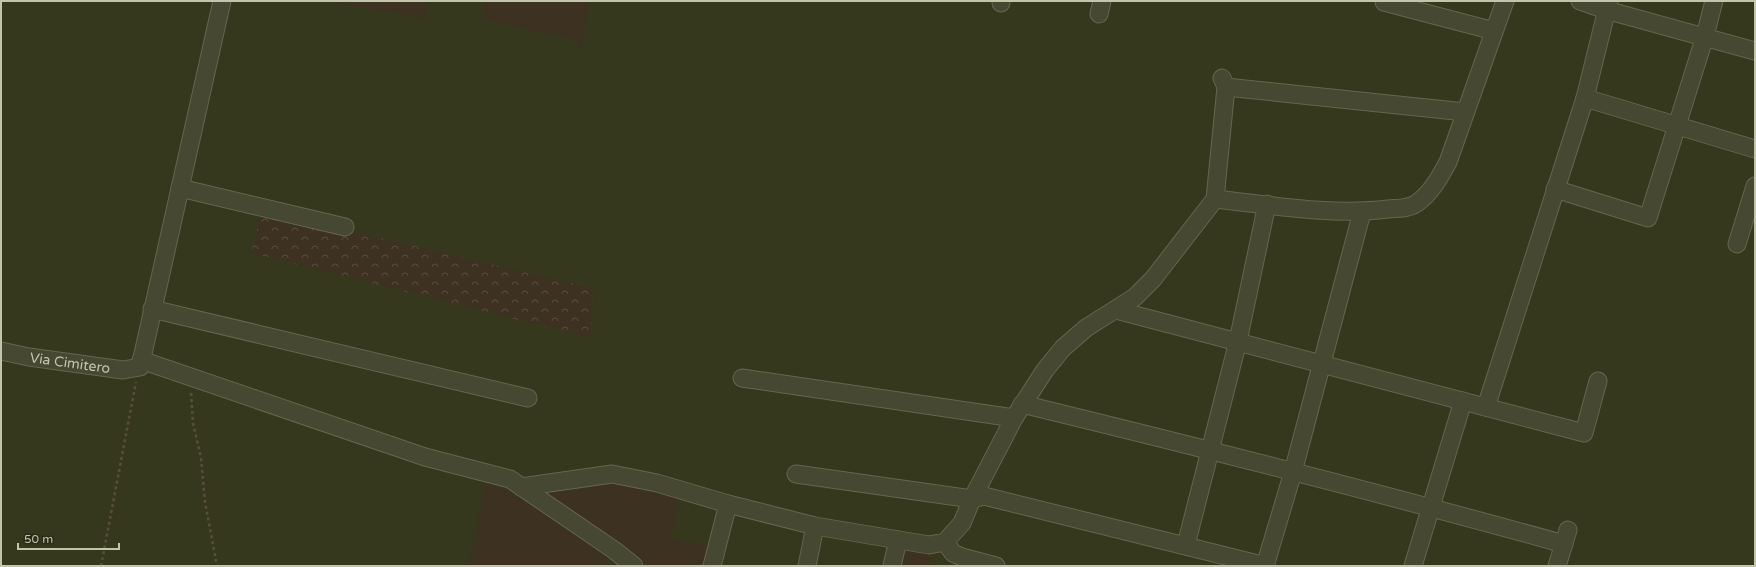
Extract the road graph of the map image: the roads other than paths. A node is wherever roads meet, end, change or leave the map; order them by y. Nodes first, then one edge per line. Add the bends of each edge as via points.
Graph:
1 (222, 1) edge
2 (1505, 1) edge
3 (1580, 1) edge
4 (1714, 1) edge
5 (1384, 2) edge
6 (1608, 5) edge
7 (1494, 31) junction
8 (1705, 36) junction
9 (1755, 50) edge
10 (1585, 98) junction
11 (1465, 112) junction
12 (1677, 125) junction
13 (1755, 149) edge
14 (1755, 186) edge
15 (180, 188) junction
16 (1555, 189) junction
17 (1215, 199) junction
18 (1267, 204) junction
19 (1362, 212) junction
20 (345, 227) dead end
21 (1736, 244) dead end
22 (152, 309) junction
23 (1116, 310) junction
24 (1238, 341) junction
25 (1, 351) edge
26 (1322, 363) junction
27 (141, 364) junction
28 (742, 378) dead end
29 (1598, 381) dead end
30 (528, 398) dead end
31 (1463, 401) junction
32 (1486, 407) junction
33 (1018, 411) junction
34 (1210, 450) junction
35 (1293, 472) junction
36 (796, 474) dead end
37 (521, 487) junction
38 (972, 500) junction
39 (728, 504) junction
40 (1431, 507) junction
41 (815, 526) junction
42 (898, 540) junction
43 (945, 542) junction
44 (1186, 545) junction
45 (612, 558) edge
46 (634, 566) edge
47 (712, 566) edge
48 (807, 566) edge
49 (892, 566) edge
50 (996, 566) edge
51 (1265, 566) edge
52 (1413, 566) edge
53 (1557, 566) edge

1 - 15 street
2 - 7 street
3 - 6 street
4 - 8 street
5 - 7 street
6 - 8 street
6 - 10 street
7 - 11 street
8 - 9 street
8 - 12 street
10 - 12 street
10 - 16 street
11 - 17 street via 1224,83
11 - 19 street via 1448,162 1426,196 1406,208
12 - 13 street
12 - 16 street via 1648,218
14 - 21 street
15 - 20 street
15 - 22 street
16 - 32 street
17 - 18 street
17 - 23 street via 1153,280
18 - 19 street
18 - 24 street
19 - 26 street
22 - 27 street
22 - 30 street
23 - 24 street
23 - 33 street via 1073,338 1045,370
24 - 26 street
24 - 34 street
25 - 27 street, Via Cimitero via 123,370
26 - 31 street
26 - 35 street
27 - 37 street via 191,378 425,457 510,479
28 - 33 street
29 - 32 street via 1584,433
31 - 32 street
31 - 40 street
33 - 34 street
33 - 38 street
34 - 35 street
34 - 44 street
35 - 40 street
35 - 51 street
36 - 38 street
37 - 39 street via 612,474 657,482
37 - 45 street
38 - 43 street via 962,523
38 - 44 street via 984,496
39 - 41 street
39 - 47 street
40 - 52 street
40 - 53 street via 1566,537
41 - 42 street
41 - 48 street
42 - 43 street via 929,545
42 - 49 street
43 - 50 street via 957,555
44 - 51 street
45 - 46 street

